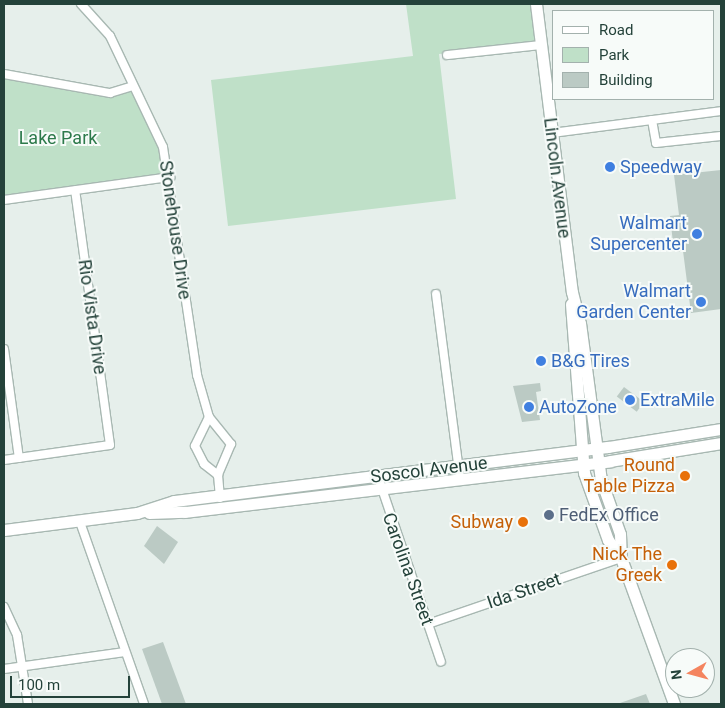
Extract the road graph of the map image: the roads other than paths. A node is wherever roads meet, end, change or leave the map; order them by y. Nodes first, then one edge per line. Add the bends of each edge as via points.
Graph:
1 (81, 4) edge
2 (536, 4) edge
3 (541, 45) junction
4 (447, 55) dead end
5 (4, 74) edge
6 (133, 86) junction
7 (721, 111) edge
8 (652, 120) junction
9 (552, 133) junction
10 (721, 136) edge
11 (170, 177) junction
12 (75, 190) junction
13 (4, 200) edge
14 (572, 292) junction
15 (436, 294) dead end
16 (4, 350) edge
17 (209, 417) junction
18 (721, 429) edge
19 (721, 443) edge
20 (597, 448) junction
21 (582, 450) junction
22 (19, 458) junction
23 (4, 460) edge
24 (599, 462) junction
25 (583, 464) junction
26 (459, 466) junction
27 (218, 475) junction
28 (460, 478) junction
29 (378, 482) junction
30 (220, 495) junction
31 (220, 508) junction
32 (137, 513) junction
33 (80, 522) junction
34 (4, 530) edge
35 (621, 558) junction
36 (4, 607) edge
37 (428, 624) junction
38 (125, 652) junction
39 (441, 662) dead end
40 (23, 666) junction
41 (4, 669) edge
42 (28, 704) edge
43 (144, 704) edge
44 (674, 704) edge

1 - 6 street, Stonehouse Drive via 110,36
2 - 3 main road, Lincoln Avenue
3 - 4 street
3 - 9 main road, Lincoln Avenue
5 - 6 street via 110,93
6 - 11 street, Stonehouse Drive via 163,147
7 - 8 street
8 - 9 street
8 - 10 street via 656,143
9 - 14 main road, Lincoln Avenue
11 - 12 street
11 - 17 street, Stonehouse Drive via 190,338
12 - 13 street
12 - 22 street, Rio Vista Drive via 110,445
14 - 20 main road, Lincoln Avenue via 580,323
14 - 21 main road, Lincoln Avenue via 570,325
15 - 26 street
16 - 22 street
17 - 27 street, Stonehouse Drive via 231,444
17 - 27 street via 195,446 204,464
18 - 20 main road, Soscol Avenue
19 - 24 main road, Soscol Avenue
20 - 21 main road, Soscol Avenue
20 - 24 main road, Lincoln Avenue
21 - 25 main road, Lincoln Avenue
21 - 26 main road, Soscol Avenue
22 - 23 street
24 - 25 main road, Soscol Avenue
24 - 35 main road, Lincoln Avenue via 620,534
25 - 28 main road, Soscol Avenue
25 - 35 main road, Lincoln Avenue via 608,540
26 - 28 street
26 - 29 main road, Soscol Avenue
27 - 30 street, Stonehouse Drive
28 - 29 main road, Soscol Avenue
29 - 30 main road, Soscol Avenue
29 - 31 main road, Soscol Avenue
29 - 37 street, Carolina Street
30 - 31 street, Stonehouse Drive
30 - 32 main road, Soscol Avenue via 174,501
31 - 32 main road, Soscol Avenue
32 - 33 main road, Soscol Avenue
33 - 34 main road, Soscol Avenue
33 - 38 street
35 - 37 street, Ida Street
35 - 44 main road, Lincoln Avenue
36 - 40 street via 17,635
37 - 39 street, Carolina Street
38 - 40 street
38 - 43 street
40 - 41 street
40 - 42 street

